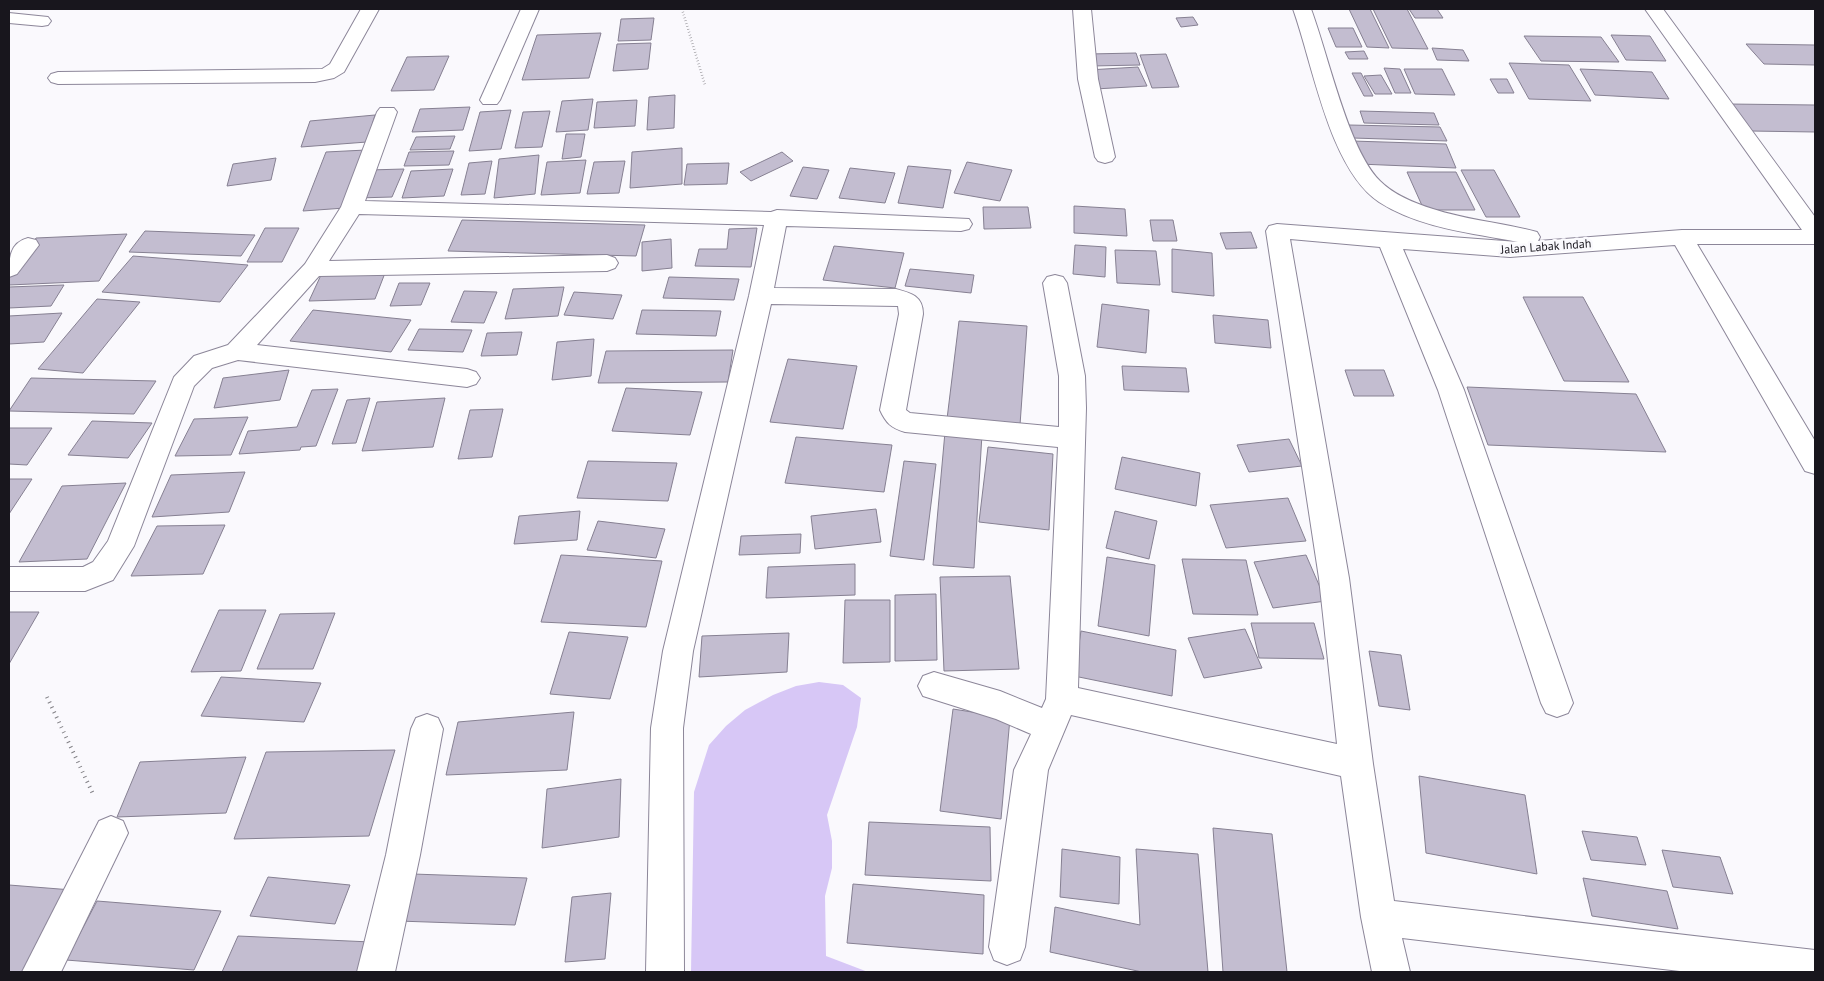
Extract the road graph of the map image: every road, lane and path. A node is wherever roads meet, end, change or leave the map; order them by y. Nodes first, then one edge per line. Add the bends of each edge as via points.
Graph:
1 (370, 9) edge
2 (530, 9) edge
3 (682, 9) edge
4 (1082, 9) edge
5 (1302, 9) edge
6 (1654, 9) edge
7 (9, 18) edge
8 (42, 21) dead end
9 (58, 78) dead end
10 (704, 86) dead end
11 (490, 100) dead end
12 (386, 112) dead end
13 (1105, 157) dead end
14 (352, 208) junction
15 (777, 217) junction
16 (961, 224) dead end
17 (1815, 232) edge
18 (1682, 237) junction
19 (1815, 237) edge
20 (1389, 241) junction
21 (1570, 244) junction
22 (28, 245) dead end
23 (607, 263) dead end
24 (313, 269) junction
25 (9, 270) edge
26 (1054, 283) dead end
27 (761, 296) junction
28 (237, 351) junction
29 (466, 378) dead end
30 (1071, 438) junction
31 (1815, 464) edge
32 (9, 579) edge
33 (934, 686) dead end
34 (48, 696) dead end
35 (1557, 703) dead end
36 (1055, 713) junction
37 (427, 729) dead end
38 (1356, 764) junction
39 (111, 833) joint
40 (1379, 917) junction
41 (1007, 947) dead end
42 (1815, 969) edge
43 (41, 972) edge
44 (376, 972) edge
45 (665, 972) edge
46 (1391, 972) edge

1 - 9 street via 337,68 327,74
2 - 11 street
3 - 10 path
4 - 13 street via 1088,79
5 - 21 street via 1346,139 1357,166 1372,185 1402,204 1433,216
6 - 17 street
7 - 8 street
12 - 14 street
14 - 15 street
14 - 24 street
15 - 16 street
15 - 27 street
18 - 19 street, Jalan Labak Indah
18 - 21 street, Jalan Labak Indah
18 - 31 street
20 - 21 street, Jalan Labak Indah via 1510,250
20 - 35 street via 1451,390
20 - 38 street, Jalan Labak Indah via 1277,230 1334,578
22 - 25 street
23 - 24 street
24 - 28 street
26 - 30 street via 1072,376
27 - 30 street via 896,297 906,300 911,306 911,314 893,410 896,417 905,422
27 - 45 street via 678,651 667,728
28 - 29 street
28 - 32 street via 203,362 183,383 120,546 103,571 85,579
30 - 36 street
33 - 36 street via 1000,706
34 - 39 path
36 - 38 street
36 - 41 street via 1031,770
37 - 44 street via 403,856
38 - 40 street
39 - 43 street
40 - 42 street
40 - 46 street

